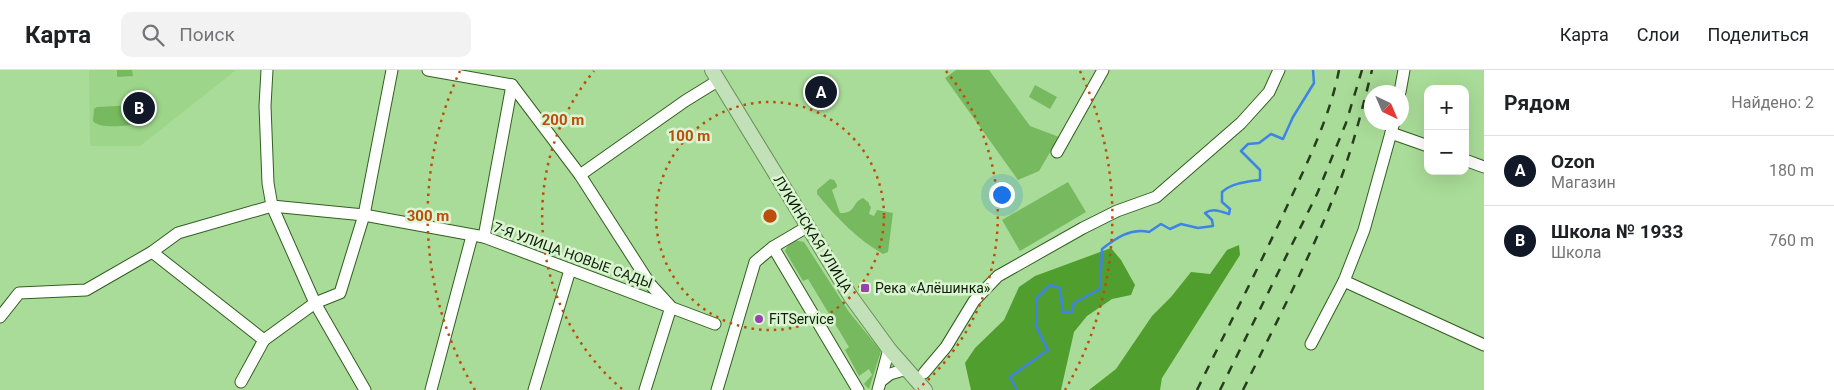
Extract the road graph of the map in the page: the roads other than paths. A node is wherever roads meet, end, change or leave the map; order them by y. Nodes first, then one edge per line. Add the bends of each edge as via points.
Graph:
1 (267, 70) edge
2 (392, 70) edge
3 (428, 70) edge
4 (1103, 70) edge
5 (1279, 70) edge
6 (1404, 70) edge
7 (716, 75) edge
8 (1401, 85) edge
9 (512, 86) junction
10 (1391, 130) edge
11 (1396, 130) edge
12 (1424, 144) edge
13 (1057, 152) dead end
14 (1469, 161) edge
15 (1484, 167) edge
16 (580, 175) junction
17 (272, 206) junction
18 (364, 215) junction
19 (807, 227) junction
20 (478, 237) junction
21 (773, 247) junction
22 (152, 252) junction
23 (570, 270) junction
24 (1344, 281) junction
25 (315, 303) junction
26 (671, 307) junction
27 (0, 317) edge
28 (715, 324) dead end
29 (264, 340) junction
30 (1312, 344) dead end
31 (1484, 345) edge
32 (889, 349) junction
33 (907, 369) junction
34 (924, 373) dead end
35 (241, 382) dead end
36 (879, 386) edge
37 (365, 390) edge
38 (431, 390) edge
39 (534, 390) edge
40 (645, 390) edge
41 (717, 390) edge
42 (858, 390) edge
43 (925, 390) edge

1 - 17 street via 267,163
2 - 18 street
3 - 9 street
4 - 13 street
5 - 34 street via 1268,92 1242,123 1156,197 1117,211 998,276 974,301 946,347
6 - 8 street
7 - 16 street via 685,101
7 - 19 main road, ЛУКИНСКАЯ УЛИЦА
9 - 16 street
9 - 20 street
10 - 24 street via 1364,230
11 - 12 street
14 - 15 street
16 - 26 street via 650,284
17 - 18 street, 7-Я УЛИЦА НОВЫЕ САДЫ
17 - 22 street, 7-Я УЛИЦА НОВЫЕ САДЫ via 178,233
17 - 25 street
18 - 20 street, 7-Я УЛИЦА НОВЫЕ САДЫ
18 - 25 street via 340,293
19 - 21 street
19 - 32 main road, ЛУКИНСКАЯ УЛИЦА
20 - 23 street, 7-Я УЛИЦА НОВЫЕ САДЫ
20 - 38 street
21 - 41 street via 754,262
21 - 42 street
22 - 27 street, 7-Я УЛИЦА НОВЫЕ САДЫ via 86,290 19,294
22 - 29 street
23 - 26 street, 7-Я УЛИЦА НОВЫЕ САДЫ
23 - 39 street
24 - 30 street
24 - 31 street
25 - 29 street
25 - 37 street
26 - 28 street, 7-Я УЛИЦА НОВЫЕ САДЫ
26 - 40 street
29 - 35 street
32 - 33 main road, ЛУКИНСКАЯ УЛИЦА
32 - 36 street
33 - 36 street via 890,374
33 - 43 main road, ЛУКИНСКАЯ УЛИЦА

